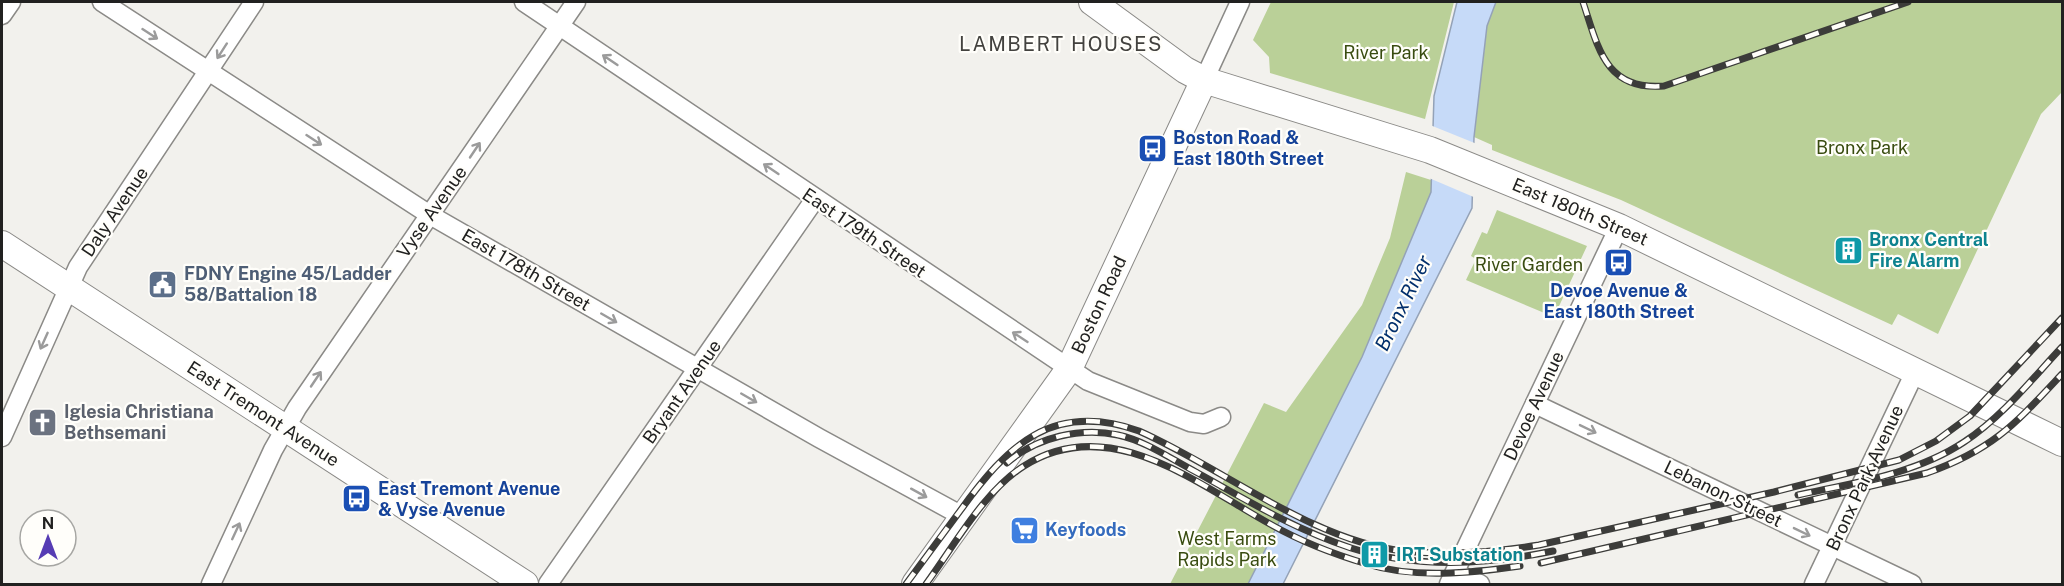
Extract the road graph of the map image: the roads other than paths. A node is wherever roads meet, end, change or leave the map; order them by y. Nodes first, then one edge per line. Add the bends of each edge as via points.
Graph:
1 (11, 2) edge
2 (102, 2) edge
3 (254, 2) edge
4 (524, 2) edge
5 (576, 2) edge
6 (1092, 2) edge
7 (1240, 2) edge
8 (2, 15) edge
9 (559, 26) junction
10 (208, 72) junction
11 (1204, 80) junction
12 (815, 199) junction
13 (430, 215) junction
14 (1619, 227) junction
15 (2, 244) edge
16 (69, 288) junction
17 (698, 369) junction
18 (1069, 369) junction
19 (1915, 372) junction
20 (1535, 404) junction
21 (1221, 417) dead end
22 (285, 429) junction
23 (2, 437) edge
24 (2062, 443) edge
25 (963, 517) junction
26 (1832, 546) junction
27 (1452, 579) edge
28 (211, 585) edge
29 (525, 585) edge
30 (548, 585) edge
31 (915, 585) edge
32 (1480, 585) edge
33 (1814, 585) edge
34 (1911, 585) edge

1 - 8 street
2 -> 10 street, East 178th Street
3 -> 10 street, Daly Avenue
4 - 9 street, East 179th Street
5 - 9 street, Vyse Avenue
6 - 11 street, East 180th Street
7 - 11 street, Boston Road
12 -> 9 street, East 179th Street
13 -> 9 street, Vyse Avenue
10 -> 13 street, East 178th Street
10 - 16 street, Daly Avenue via 78,267
11 - 14 street, East 180th Street via 1423,148
11 - 18 street, Boston Road
12 - 17 street, Bryant Avenue
18 -> 12 street, East 179th Street
13 -> 17 street, East 178th Street
22 -> 13 street, Vyse Avenue
14 - 19 street, East 180th Street
14 - 20 street, Devoe Avenue
15 - 16 street, East Tremont Avenue
16 - 22 street, East Tremont Avenue
16 -> 23 street, Daly Avenue
17 -> 25 street, East 178th Street
17 - 30 street, Bryant Avenue
18 - 21 street, East 179th Street via 1095,385 1182,420 1204,423
18 - 25 street, Boston Road
19 - 24 street, East 180th Street
19 - 26 street, Bronx Park Avenue
20 -> 26 street, Lebanon Street
20 - 27 street, Devoe Avenue
28 -> 22 street, Vyse Avenue
22 - 29 street, East Tremont Avenue
25 - 31 street, Boston Road
26 - 33 street, Bronx Park Avenue
26 - 34 street, Lebanon Street
27 - 32 street

